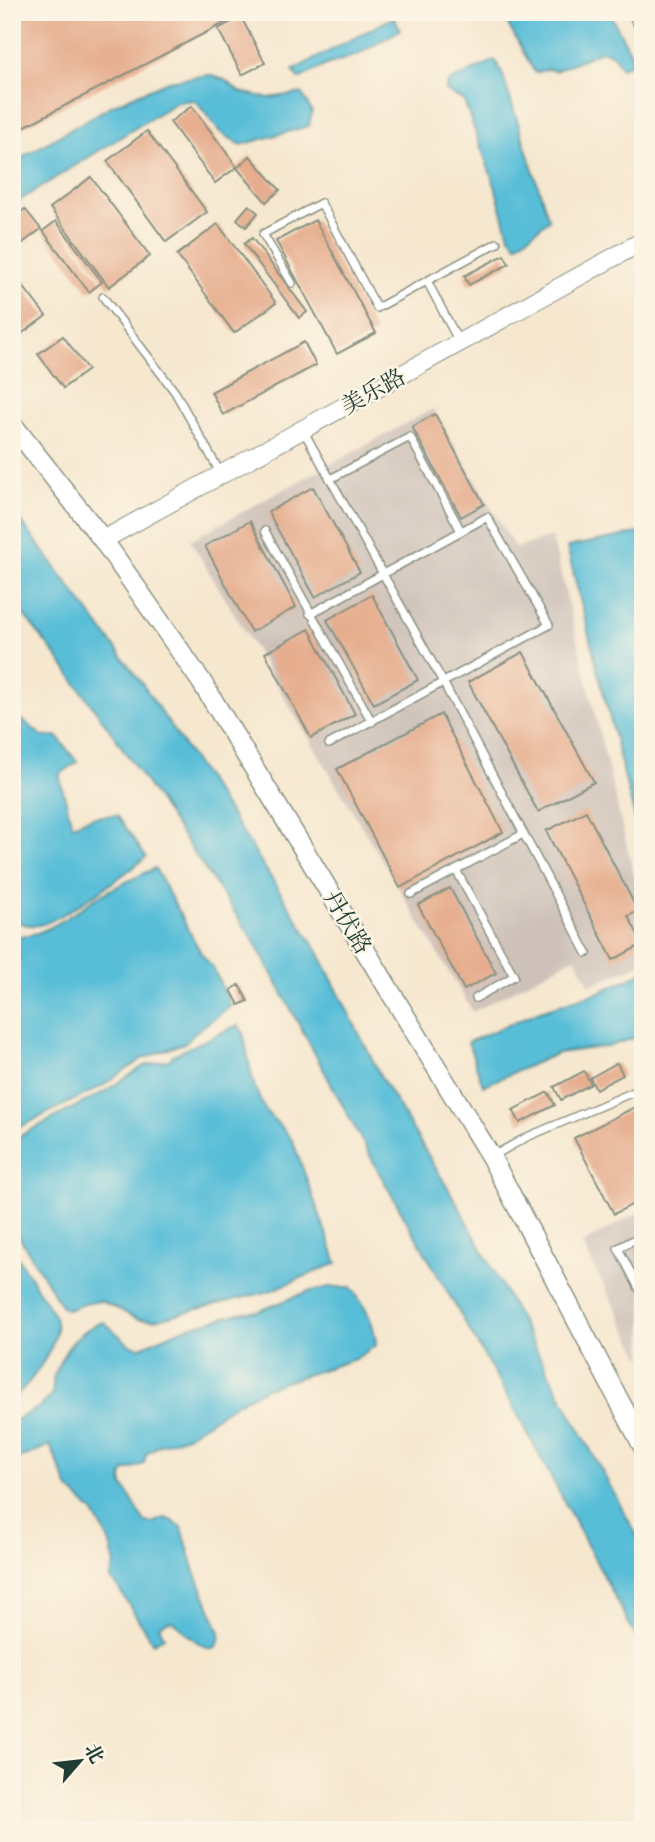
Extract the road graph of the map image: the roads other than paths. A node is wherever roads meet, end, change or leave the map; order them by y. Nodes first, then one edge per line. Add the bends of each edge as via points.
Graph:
1 (631, 12) edge
2 (643, 34) edge
3 (643, 242) edge
4 (497, 243) dead end
5 (427, 281) junction
6 (292, 283) dead end
7 (103, 297) dead end
8 (460, 343) junction
9 (12, 424) edge
10 (302, 430) junction
11 (221, 475) junction
12 (330, 479) junction
13 (265, 531) dead end
14 (461, 531) junction
15 (103, 540) junction
16 (383, 574) junction
17 (310, 614) junction
18 (443, 682) junction
19 (372, 722) junction
20 (329, 744) dead end
21 (523, 834) junction
22 (456, 870) junction
23 (411, 894) dead end
24 (587, 953) dead end
25 (476, 998) dead end
26 (643, 1088) edge
27 (491, 1157) junction
28 (643, 1235) edge
29 (643, 1296) edge
30 (643, 1446) edge

1 - 2 lane
3 - 8 street, 美乐路
4 - 5 lane
5 - 6 lane via 377,308 321,203 263,234
5 - 8 lane
7 - 11 lane via 174,392
8 - 10 street, 美乐路
9 - 15 main road, 丹伏路
10 - 11 street, 美乐路
10 - 12 lane
11 - 15 street, 美乐路
12 - 14 lane via 410,437
12 - 16 lane
13 - 17 lane
14 - 16 lane
14 - 18 lane via 486,517 549,625
15 - 27 main road, 丹伏路 via 201,681
16 - 17 lane
16 - 18 lane
17 - 19 lane
18 - 19 lane
18 - 21 lane
19 - 20 lane
21 - 22 lane
21 - 24 lane
22 - 23 lane
22 - 25 lane via 514,976
26 - 27 lane
27 - 30 main road, 丹伏路
28 - 29 lane via 618,1248

